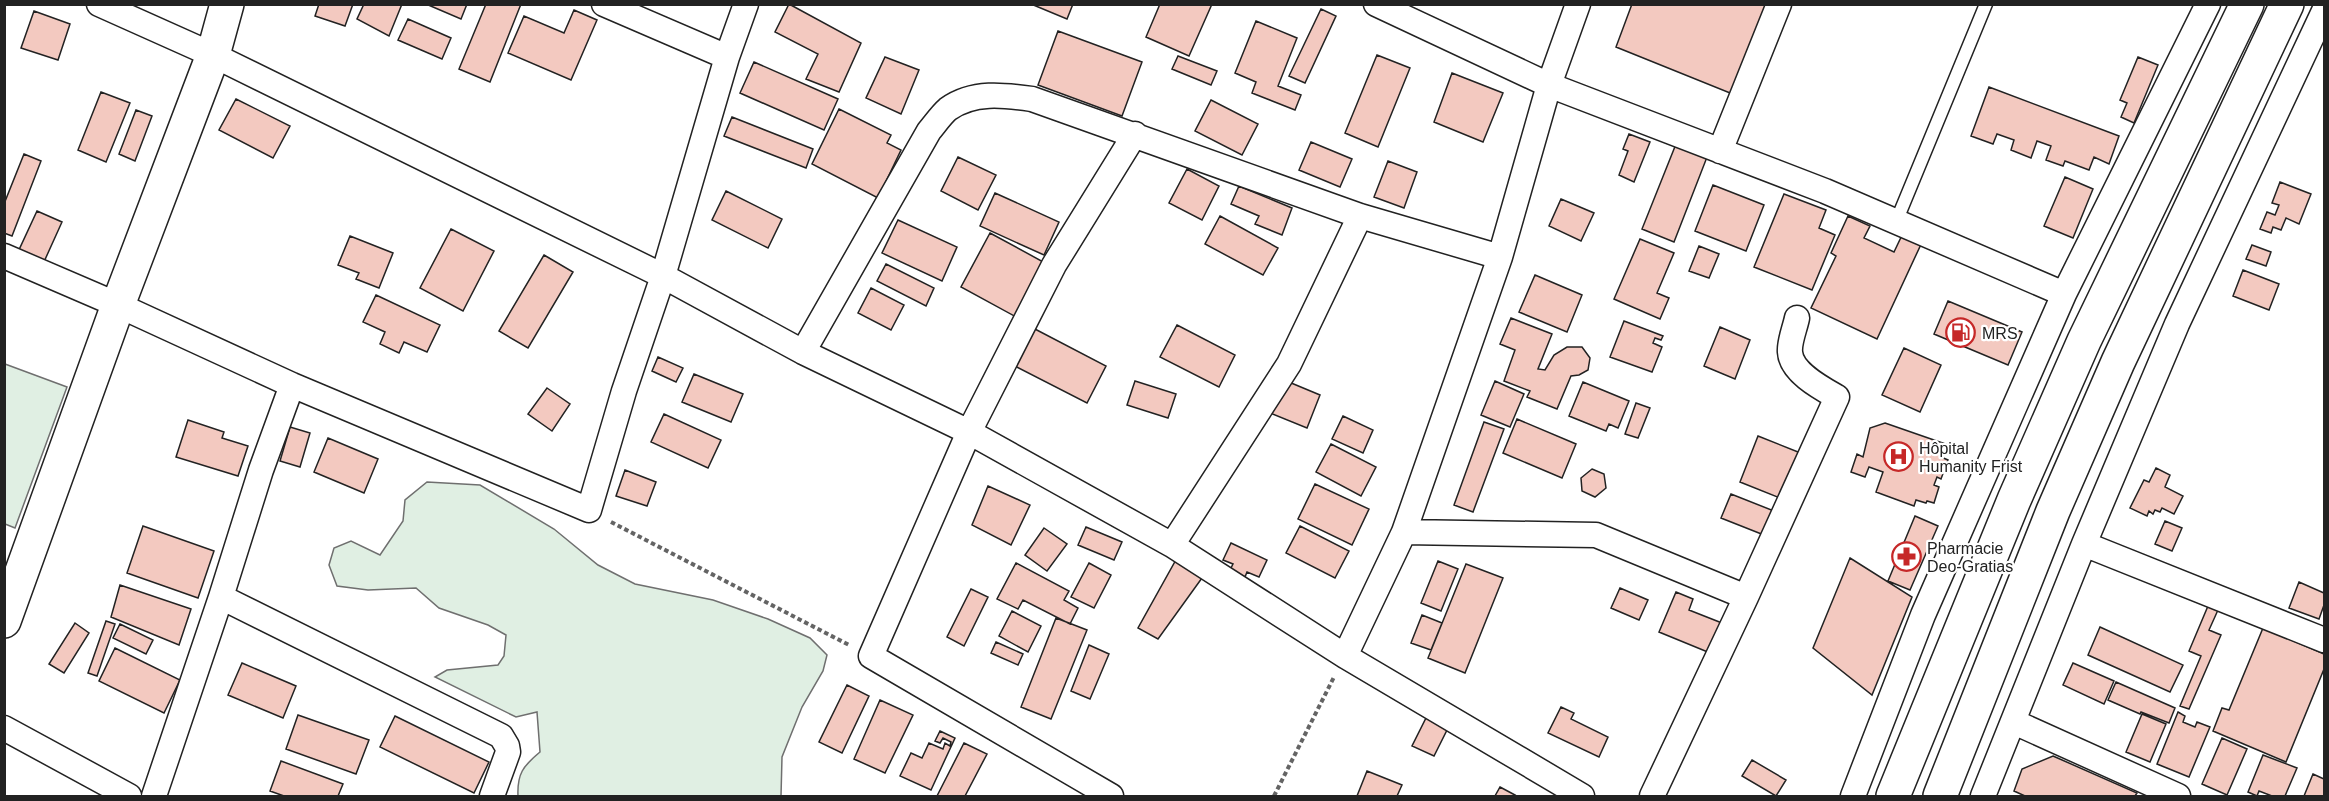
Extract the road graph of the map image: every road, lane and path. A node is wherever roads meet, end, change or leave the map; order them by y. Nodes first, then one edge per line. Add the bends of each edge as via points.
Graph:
1 (99, 4) edge
2 (227, 4) edge
3 (604, 4) edge
4 (746, 4) edge
5 (1376, 4) edge
6 (1578, 4) edge
7 (1779, 4) edge
8 (1986, 4) edge
9 (2208, 4) edge
10 (2247, 4) edge
11 (2287, 4) edge
12 (2325, 11) edge
13 (213, 56) junction
14 (727, 57) junction
15 (1549, 85) junction
16 (1135, 134) junction
17 (1720, 151) junction
18 (1360, 216) junction
19 (1896, 222) junction
20 (4, 256) edge
21 (1500, 257) junction
22 (663, 276) junction
23 (2064, 294) junction
24 (118, 305) junction
25 (1797, 318) dead end
26 (803, 352) junction
27 (292, 385) junction
28 (969, 432) junction
29 (589, 510) junction
30 (1404, 532) junction
31 (2084, 544) junction
32 (1172, 545) junction
33 (221, 597) junction
34 (1746, 597) junction
35 (4, 621) edge
36 (2325, 640) edge
37 (871, 656) junction
38 (1345, 656) junction
39 (2014, 722) junction
40 (4, 728) edge
41 (129, 796) edge
42 (154, 796) edge
43 (492, 796) edge
44 (1111, 796) edge
45 (1274, 796) edge
46 (1582, 796) edge
47 (1652, 796) edge
48 (1853, 796) edge
49 (1893, 796) edge
50 (1940, 796) edge
51 (1983, 796) edge
52 (2178, 796) edge

1 - 13 street
2 - 13 main road
3 - 14 street
4 - 14 street
5 - 15 street
6 - 15 street
7 - 17 street
8 - 19 lane
9 - 23 street
10 - 49 main road via 2084,341 2009,510
11 - 50 main road via 2118,362
12 - 31 street via 2177,324
13 - 22 street
13 - 24 main road
14 - 22 street
15 - 17 street
15 - 21 street
16 - 18 street
16 - 26 street via 1032,99 1004,95 980,96 949,109 929,130
16 - 28 street via 1054,265
17 - 19 street via 1825,190
18 - 21 street
18 - 32 street via 1289,364
19 - 23 street
20 - 24 street
21 - 30 street
22 - 26 street
22 - 29 street
23 - 48 street via 1923,615
24 - 27 street
24 - 35 main road
25 - 34 street via 1790,352 1794,362 1810,381 1837,398
26 - 28 street
27 - 29 street
27 - 33 street
28 - 32 street
28 - 37 street
29 - 37 path
30 - 34 street via 1596,535
30 - 38 street
31 - 36 street
31 - 39 street
32 - 38 street
33 - 42 street
33 - 43 street via 501,736 508,752
34 - 47 street
37 - 44 street
38 - 45 path
38 - 46 street
39 - 51 street
39 - 52 street
40 - 41 street

